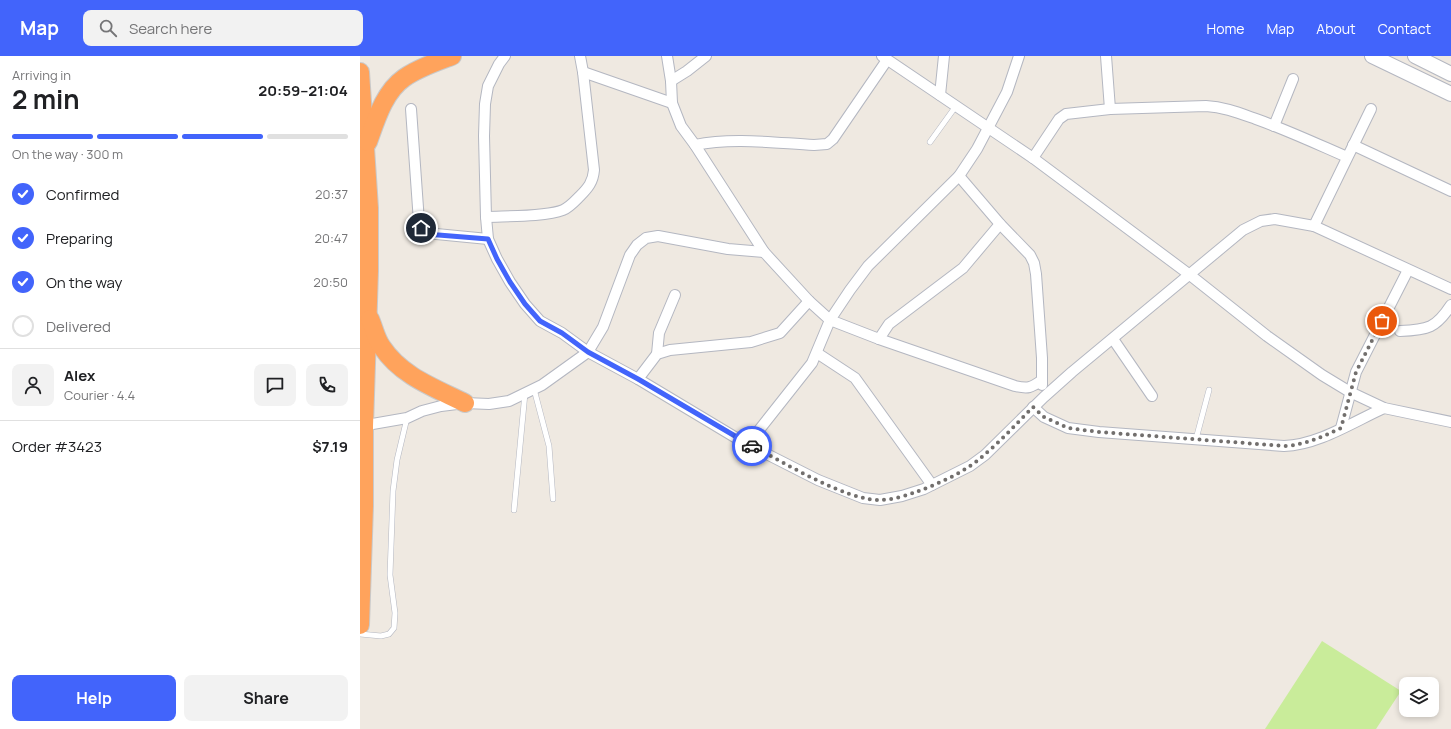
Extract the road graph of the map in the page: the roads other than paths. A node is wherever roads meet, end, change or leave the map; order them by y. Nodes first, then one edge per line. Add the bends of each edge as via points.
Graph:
1 (452, 56) edge
2 (505, 56) edge
3 (580, 56) edge
4 (667, 56) edge
5 (706, 56) edge
6 (944, 56) edge
7 (1019, 56) edge
8 (1106, 56) edge
9 (1372, 56) edge
10 (1415, 56) edge
11 (885, 58) edge
12 (360, 72) edge
13 (583, 72) junction
14 (1451, 74) edge
15 (1293, 79) dead end
16 (671, 81) junction
17 (1451, 94) edge
18 (940, 95) junction
19 (672, 103) junction
20 (956, 106) junction
21 (411, 109) dead end
22 (1110, 109) junction
23 (1372, 109) dead end
24 (1274, 126) junction
25 (988, 128) junction
26 (930, 142) dead end
27 (695, 145) junction
28 (1353, 145) junction
29 (366, 148) junction
30 (1346, 157) junction
31 (1033, 158) junction
32 (959, 176) junction
33 (1451, 191) edge
34 (365, 208) edge
35 (486, 217) junction
36 (1000, 224) junction
37 (1314, 226) junction
38 (488, 239) junction
39 (764, 252) junction
40 (1408, 270) junction
41 (1190, 275) junction
42 (1451, 289) edge
43 (675, 295) dead end
44 (809, 302) junction
45 (1451, 304) edge
46 (367, 313) junction
47 (830, 320) junction
48 (1400, 331) dead end
49 (879, 339) junction
50 (1113, 339) junction
51 (588, 352) junction
52 (817, 353) junction
53 (657, 354) junction
54 (638, 379) junction
55 (1042, 380) junction
56 (1209, 390) dead end
57 (530, 391) junction
58 (1350, 392) junction
59 (1044, 396) junction
60 (1152, 396) dead end
61 (464, 403) junction
62 (1033, 407) junction
63 (1384, 408) junction
64 (407, 418) junction
65 (1451, 422) edge
66 (362, 426) edge
67 (1341, 428) junction
68 (1196, 439) junction
69 (748, 444) junction
70 (932, 485) junction
71 (553, 499) dead end
72 (514, 510) dead end
73 (360, 625) edge
74 (360, 634) edge

1 - 29 highway via 423,67 394,87 378,115
2 - 35 street via 488,86 485,104
3 - 13 street
4 - 16 street
5 - 16 street
6 - 18 street
7 - 25 street via 1007,92
8 - 22 street
9 - 17 street
10 - 14 street
11 - 18 street
11 - 27 street via 833,139 827,144 728,141
12 - 29 highway
13 - 19 street
13 - 35 street via 594,170 593,180 587,189 564,210
15 - 24 street
16 - 19 street
18 - 20 street
19 - 27 street via 681,126
20 - 25 street
20 - 26 lane
21 - 38 street via 418,222 421,228 426,234
22 - 24 street via 1218,107
22 - 31 street via 1066,114 1059,119
23 - 28 street
24 - 30 street
25 - 31 street
25 - 32 street
27 - 39 street
28 - 30 street
28 - 33 street
29 - 34 highway
30 - 37 street
31 - 41 street
32 - 36 street
32 - 47 street via 868,266
34 - 46 highway
35 - 38 street
36 - 49 street via 963,268 889,324
36 - 55 street via 1030,255 1034,263 1040,320
37 - 40 street
37 - 41 street via 1275,219 1261,221 1243,230
38 - 51 street via 510,282 540,321
39 - 44 street
39 - 51 street via 728,249 658,236 646,238 630,255 603,327
40 - 42 street
40 - 58 street via 1356,372
41 - 50 street
41 - 58 street via 1267,336
43 - 53 street via 659,333
44 - 47 street
44 - 53 street via 780,333 767,338 751,342 670,350
45 - 48 street via 1435,324 1426,329
46 - 61 highway via 381,346 393,361 408,374
46 - 66 highway
47 - 49 street
47 - 52 street
49 - 55 street via 1014,386 1026,389
50 - 59 street
50 - 60 street
51 - 54 street
51 - 57 street
52 - 69 street via 812,363
52 - 70 street via 855,378
53 - 54 street
54 - 69 street
55 - 59 street
56 - 68 lane
57 - 61 street via 509,400 489,404
57 - 71 lane via 549,446
57 - 72 lane
58 - 63 street
58 - 67 street
59 - 62 street
61 - 64 street via 422,411
62 - 68 street via 1044,417 1068,428
62 - 70 street via 985,455 965,469
63 - 65 street
63 - 67 street
64 - 66 street
64 - 74 lane via 393,491 390,575 395,613 394,628 389,634 381,636
66 - 73 highway via 364,506
67 - 68 street via 1298,446
69 - 70 street via 818,480 863,498 895,498

